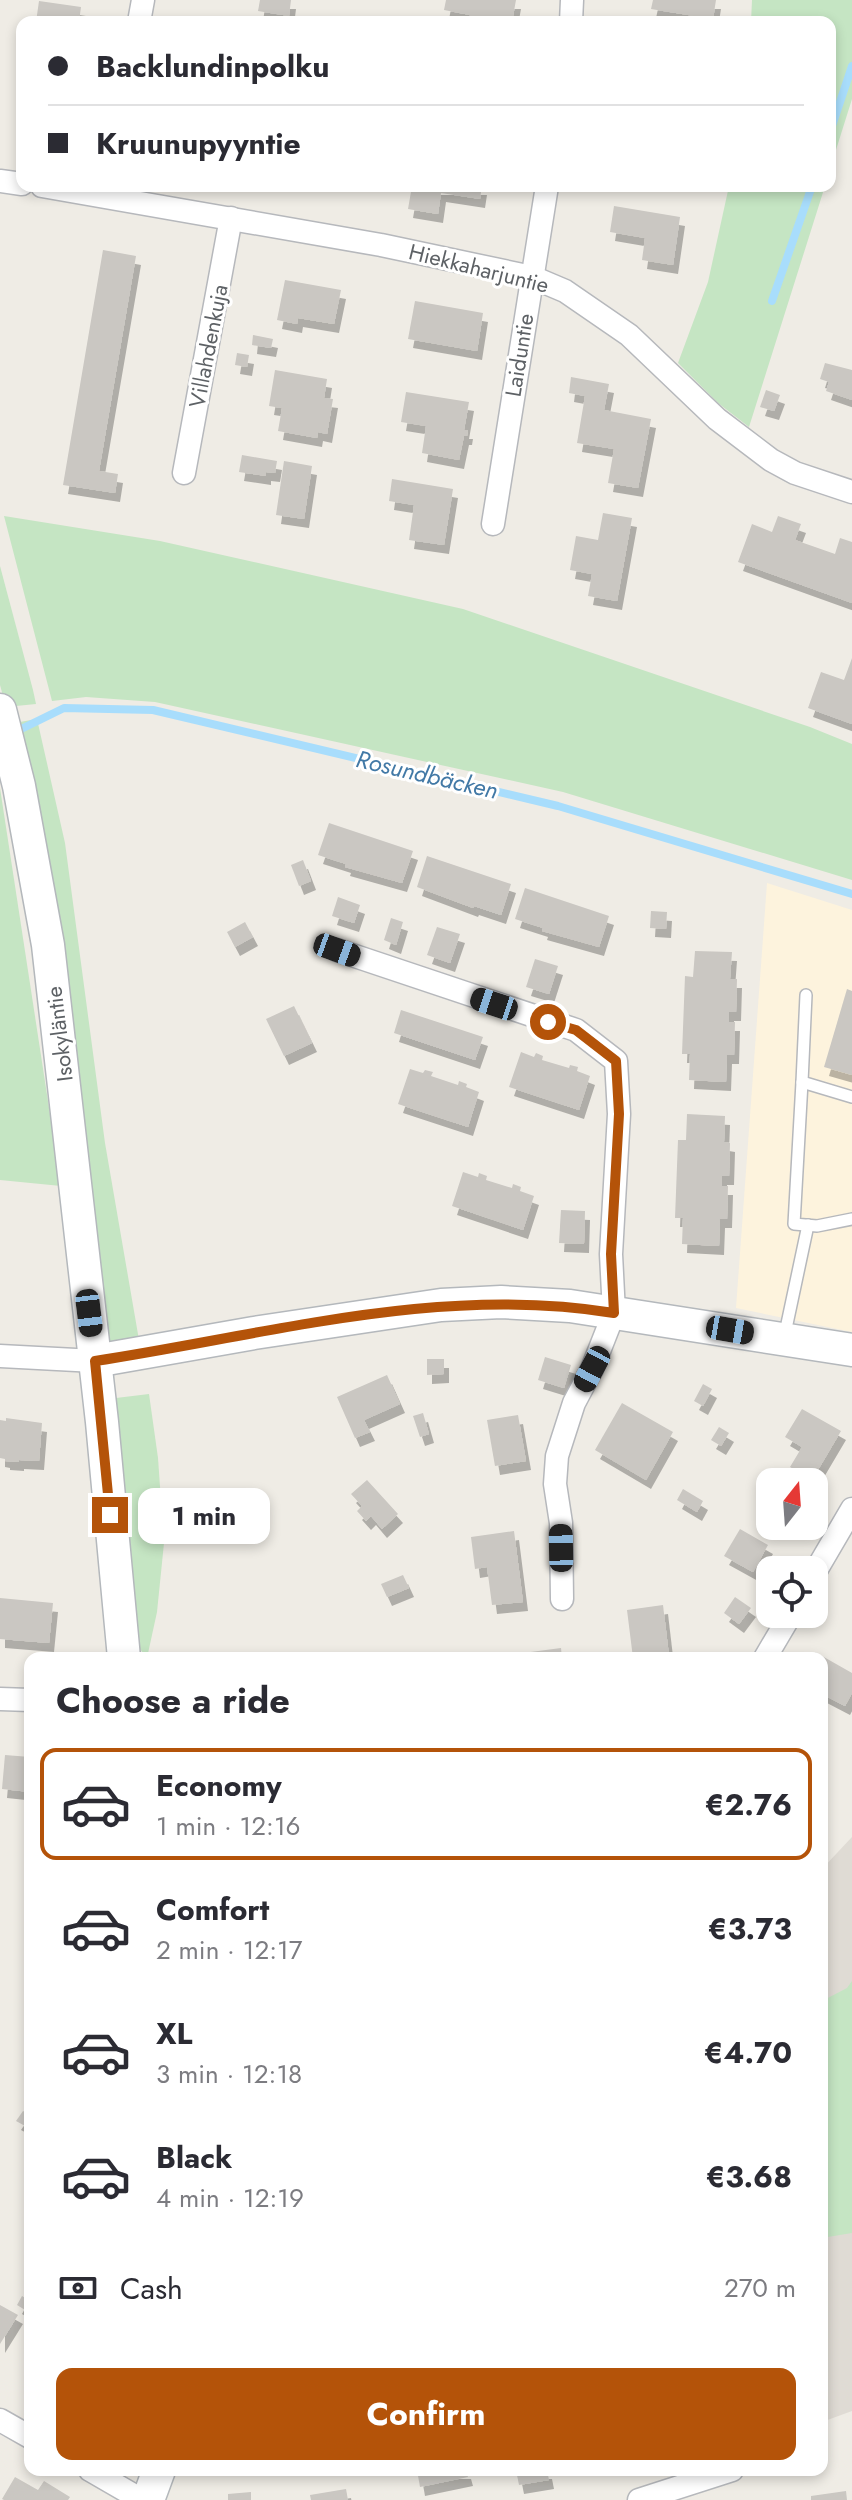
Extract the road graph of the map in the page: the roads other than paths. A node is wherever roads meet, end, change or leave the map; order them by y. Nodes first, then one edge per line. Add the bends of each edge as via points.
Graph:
1 (114, 192) edge
2 (546, 192) edge
3 (231, 218) junction
4 (532, 277) junction
5 (184, 473) dead end
6 (852, 492) edge
7 (493, 524) dead end
8 (1, 712) edge
9 (337, 950) dead end
10 (806, 995) dead end
11 (802, 1082) junction
12 (852, 1097) edge
13 (852, 1219) edge
14 (808, 1225) junction
15 (614, 1313) junction
16 (784, 1339) junction
17 (852, 1350) edge
18 (0, 1356) edge
19 (95, 1361) junction
20 (852, 1509) edge
21 (825, 1556) edge
22 (562, 1599) dead end
23 (783, 1628) edge
24 (123, 1652) edge
25 (769, 1652) edge
26 (0, 1699) edge
27 (24, 1700) edge
28 (0, 2420) edge
29 (24, 2434) edge
30 (101, 2476) edge
31 (156, 2476) edge
32 (721, 2476) edge
33 (692, 2492) edge
34 (145, 2500) edge
35 (639, 2500) edge

1 - 3 street, Hiekkaharjuntie
2 - 4 street, Laiduntie
3 - 4 street, Hiekkaharjuntie
3 - 5 street, Villahdenkuja
4 - 6 street, Hiekkaharjuntie via 565,291 629,335 717,419 771,460
4 - 7 street, Laiduntie
8 - 19 street, Isokyläntie via 48,945
9 - 15 street via 576,1030 616,1061
10 - 11 lane
11 - 12 lane
11 - 14 lane via 794,1224
13 - 14 lane
14 - 16 lane
15 - 16 street
15 - 19 street via 501,1302 441,1305
15 - 22 street via 557,1456
16 - 17 street
18 - 19 street
19 - 24 street, Isokyläntie
20 - 21 street
23 - 25 street
26 - 27 street
28 - 29 street
30 - 34 street
31 - 34 street
32 - 33 street
33 - 35 street

